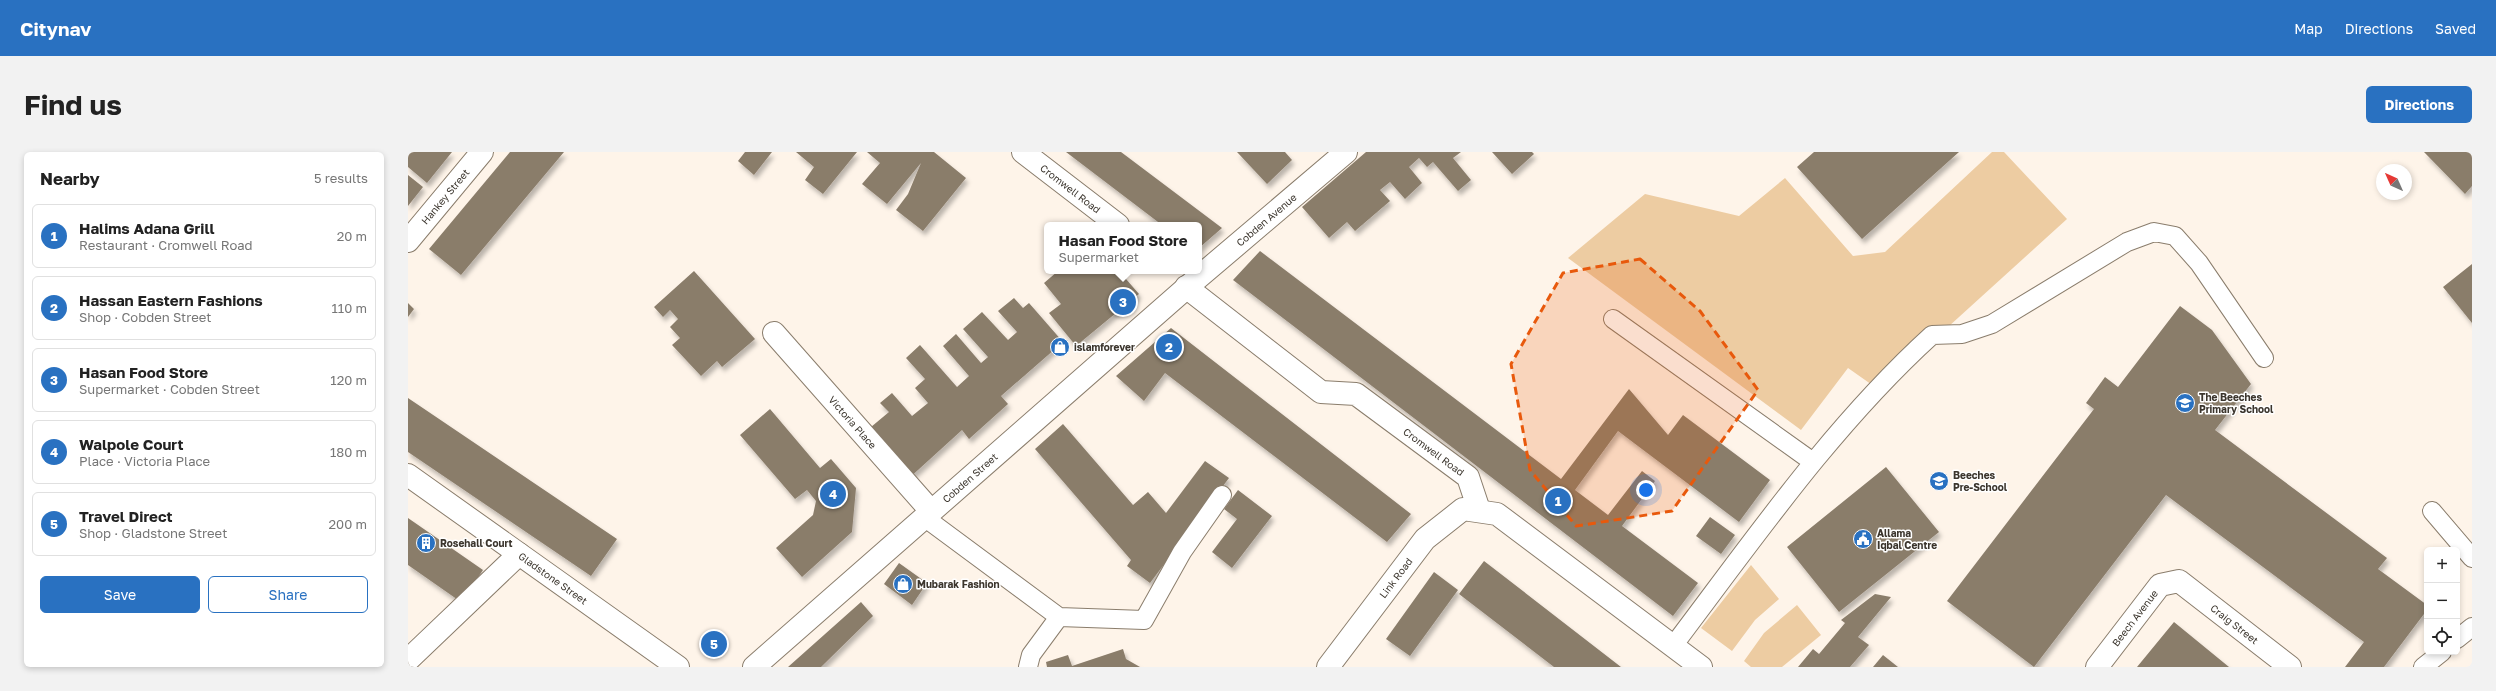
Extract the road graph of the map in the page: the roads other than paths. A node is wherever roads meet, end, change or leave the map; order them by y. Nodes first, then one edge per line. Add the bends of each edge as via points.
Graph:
1 (482, 152) edge
2 (1023, 152) edge
3 (1346, 152) edge
4 (1114, 222) edge
5 (408, 241) edge
6 (1202, 267) edge
7 (1186, 280) edge
8 (1613, 319) dead end
9 (774, 333) dead end
10 (2264, 358) dead end
11 (1813, 462) junction
12 (408, 475) edge
13 (1222, 496) dead end
14 (1479, 510) junction
15 (2432, 511) dead end
16 (928, 514) junction
17 (519, 554) junction
18 (2472, 558) edge
19 (2179, 581) joint
20 (1059, 617) junction
21 (2472, 627) edge
22 (2460, 637) edge
23 (1672, 646) junction
24 (2438, 655) edge
25 (408, 660) edge
26 (678, 667) edge
27 (754, 667) edge
28 (1028, 667) edge
29 (1328, 667) edge
30 (1701, 667) edge
31 (2097, 667) edge
32 (2290, 667) edge
33 (2424, 667) edge

1 - 5 street, Hankey Street
2 - 4 street, Cromwell Road
3 - 6 street, Cobden Avenue
7 - 14 street, Cromwell Road via 1321,392 1356,394 1468,477
7 - 16 street, Cobden Street
8 - 11 lane
9 - 16 street, Victoria Place
10 - 11 lane via 2200,263 2175,236 2154,232 2126,242 1992,324 1962,334 1932,335 1882,382
11 - 23 lane
12 - 17 street, Gladstone Street
13 - 20 lane via 1182,552 1144,620
14 - 23 street via 1497,514
14 - 29 street, Link Road via 1464,509 1425,540
15 - 18 lane
16 - 20 lane
16 - 27 street, Cobden Street
17 - 25 street
17 - 26 street, Gladstone Street
19 - 31 street, Beech Avenue via 2160,585
19 - 32 street, Craig Street
20 - 28 lane via 1031,655
21 - 22 lane
23 - 30 street
24 - 33 lane

